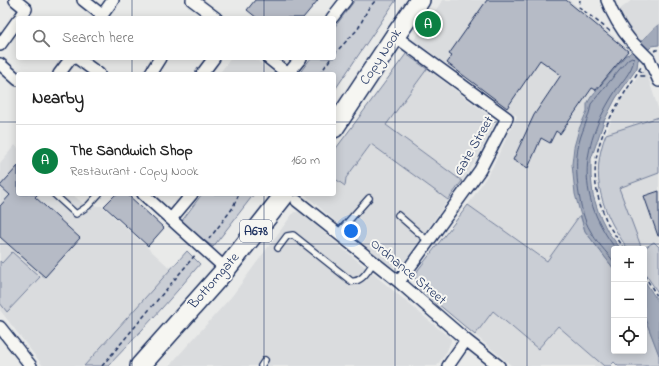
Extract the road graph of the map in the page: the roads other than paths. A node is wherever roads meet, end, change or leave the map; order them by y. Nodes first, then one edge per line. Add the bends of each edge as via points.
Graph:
1 (15, 0) edge
2 (83, 0) edge
3 (113, 0) edge
4 (192, 0) edge
5 (346, 0) edge
6 (420, 0) edge
7 (607, 0) edge
8 (21, 16) edge
9 (101, 16) edge
10 (213, 16) edge
11 (334, 16) edge
12 (16, 23) edge
13 (395, 36) junction
14 (0, 45) edge
15 (69, 60) edge
16 (80, 60) edge
17 (159, 60) edge
18 (212, 60) edge
19 (270, 60) edge
20 (299, 60) edge
21 (0, 64) edge
22 (60, 72) edge
23 (96, 72) edge
24 (151, 72) edge
25 (204, 72) edge
26 (286, 72) edge
27 (290, 72) edge
28 (16, 78) edge
29 (659, 81) edge
30 (337, 117) edge
31 (56, 196) edge
32 (97, 196) edge
33 (145, 196) edge
34 (190, 196) edge
35 (291, 198) edge
36 (369, 198) dead end
37 (398, 215) dead end
38 (171, 219) junction
39 (338, 233) junction
40 (428, 241) junction
41 (278, 248) dead end
42 (374, 262) junction
43 (226, 269) junction
44 (399, 282) junction
45 (1, 330) edge
46 (466, 340) junction
47 (265, 360) dead end
48 (31, 366) edge
49 (140, 366) edge
50 (261, 366) edge
51 (448, 366) edge
52 (499, 366) edge

1 - 8 street via 26,9
2 - 9 street
3 - 9 street
4 - 10 street
5 - 11 street
6 - 13 highway, Copy Nook
7 - 29 street, bridge via 614,18 623,32 648,58
12 - 14 street
13 - 30 highway, Copy Nook
13 - 40 street, Gate Street via 507,118 480,170
15 - 22 street
16 - 23 street
17 - 24 street
18 - 25 street
19 - 26 street
20 - 27 street
21 - 28 street
31 - 32 lane via 76,214
33 - 38 street
34 - 38 street
35 - 39 street, Ordnance Street
35 - 43 highway, Bottomgate / A678
36 - 39 lane
37 - 40 lane
38 - 43 street
39 - 42 street, Ordnance Street
40 - 44 street, Gate Street
41 - 42 lane via 287,236 293,235 352,281 360,280
42 - 44 street, Ordnance Street
43 - 49 highway, Bottomgate / A678
44 - 46 street, Ordnance Street
45 - 48 street
46 - 51 street
46 - 52 street, Ordnance Street
47 - 50 lane

